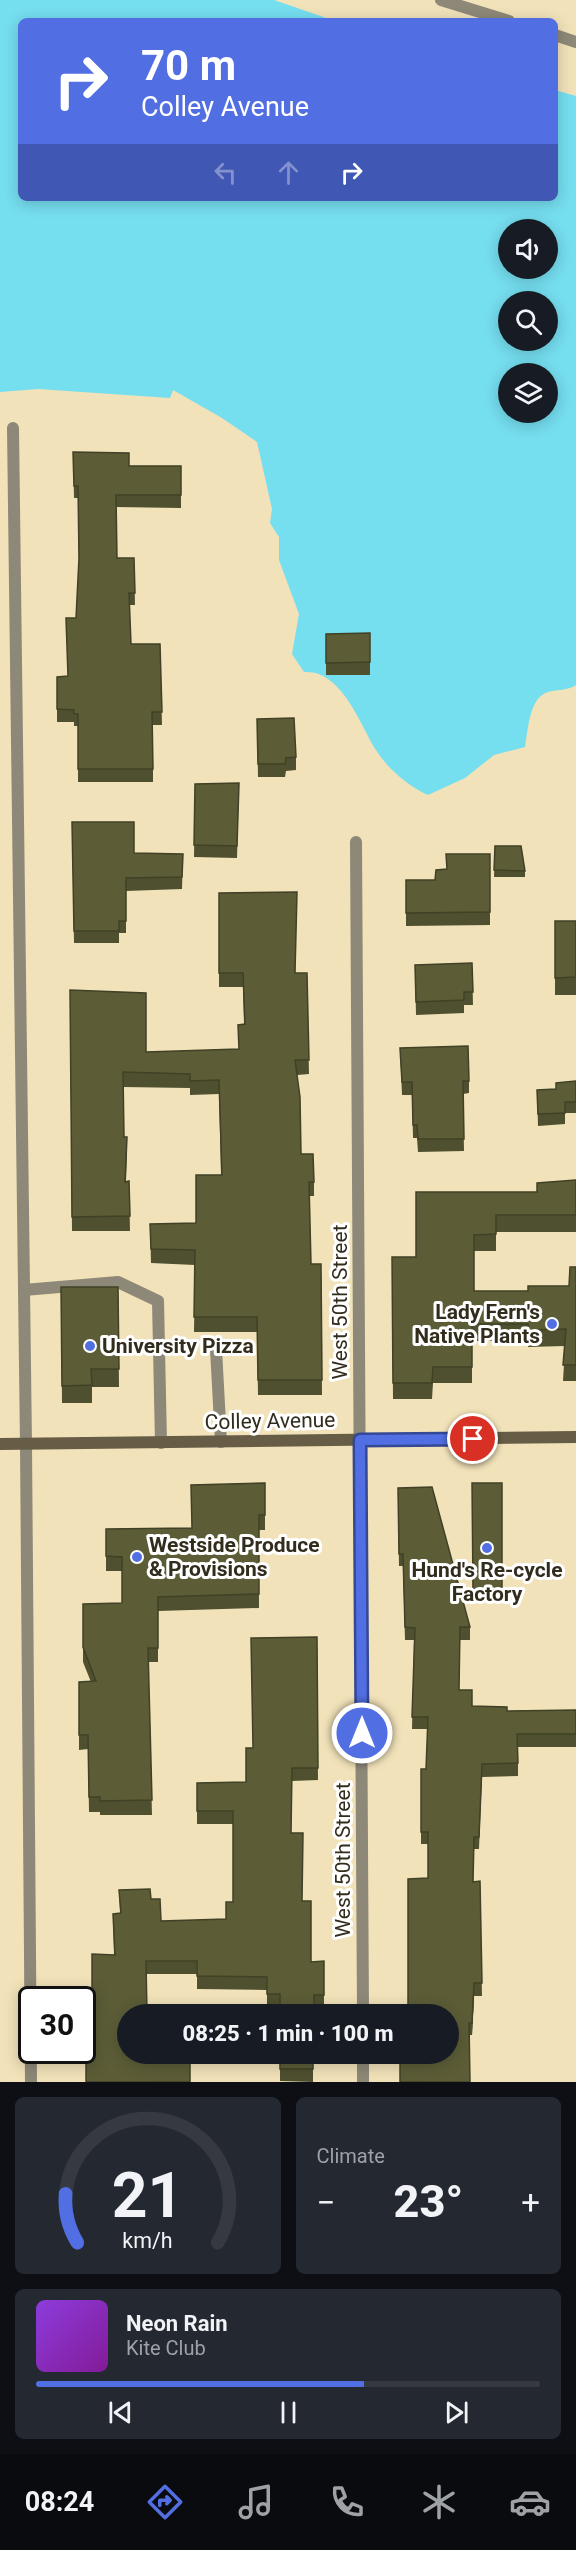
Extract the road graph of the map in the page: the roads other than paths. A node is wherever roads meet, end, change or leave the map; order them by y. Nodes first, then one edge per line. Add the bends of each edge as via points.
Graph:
1 (441, 0) edge
2 (499, 18) edge
3 (558, 36) edge
4 (576, 42) edge
5 (13, 428) dead end
6 (356, 842) dead end
7 (24, 1290) junction
8 (216, 1348) dead end
9 (576, 1437) edge
10 (360, 1440) junction
11 (221, 1442) junction
12 (161, 1443) junction
13 (0, 1444) edge
14 (26, 1444) junction
15 (363, 2004) edge
16 (363, 2064) edge
17 (31, 2082) edge
18 (363, 2082) edge

1 - 2 street
3 - 4 street
5 - 7 street
6 - 10 street, West 50th Street
7 - 12 street via 118,1282 158,1301
7 - 14 street
8 - 11 street
9 - 10 main road, Colley Avenue
10 - 11 main road, Colley Avenue
10 - 15 street, West 50th Street
11 - 12 main road, Colley Avenue
12 - 14 main road, Colley Avenue
13 - 14 main road, Colley Avenue
14 - 17 street
16 - 18 street

